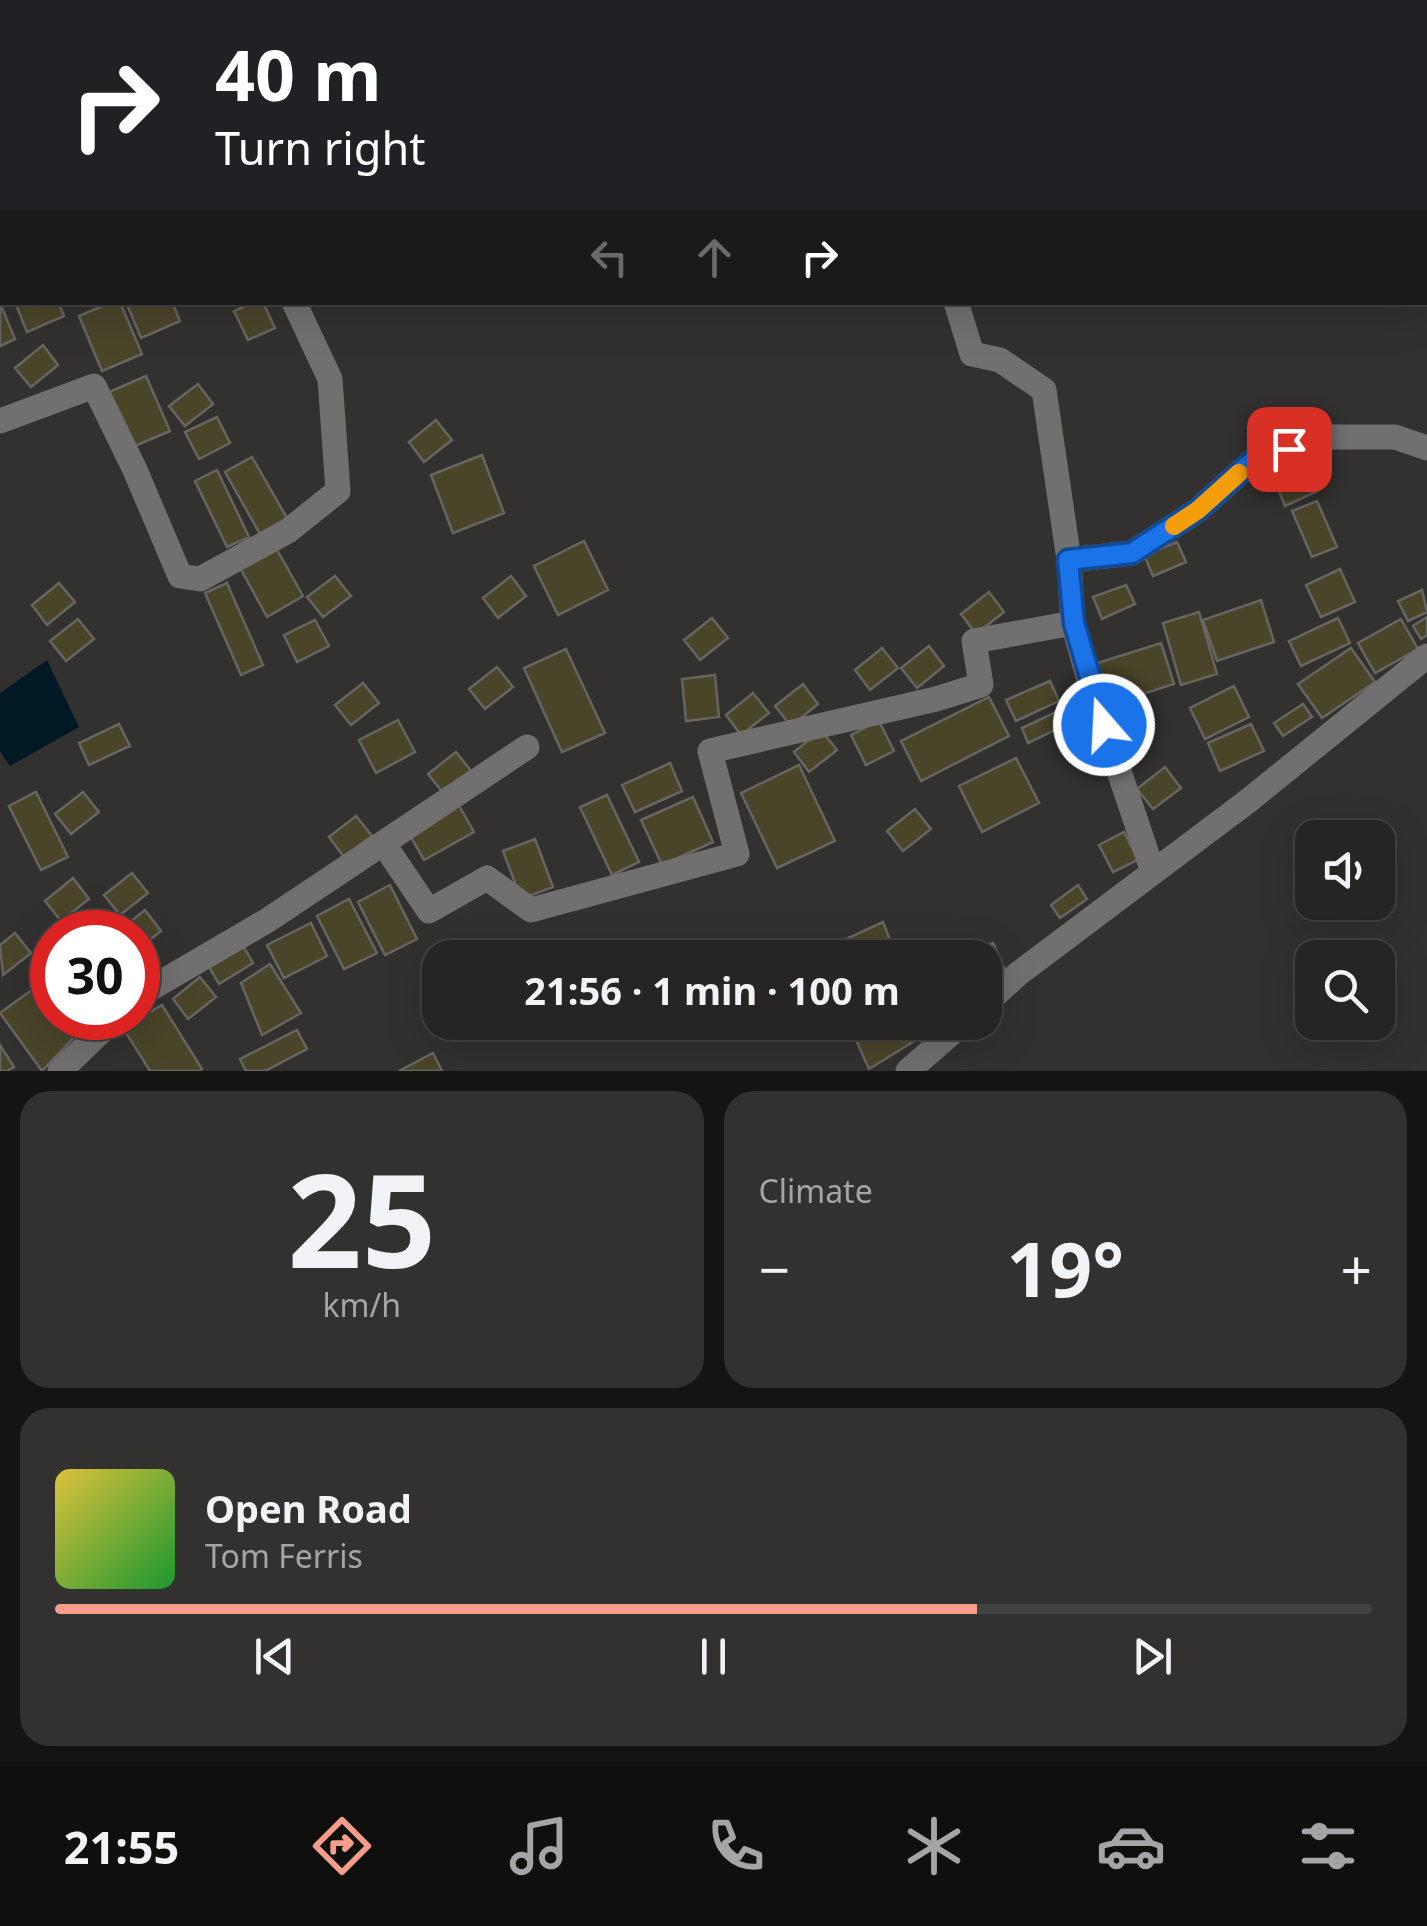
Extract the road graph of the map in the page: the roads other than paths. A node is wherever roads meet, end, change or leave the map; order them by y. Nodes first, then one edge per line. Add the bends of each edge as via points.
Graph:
1 (295, 305) edge
2 (957, 305) edge
3 (0, 420) edge
4 (1427, 448) edge
5 (1068, 560) junction
6 (1074, 623) junction
7 (1427, 656) edge
8 (527, 748) dead end
9 (383, 843) junction
10 (1153, 872) junction
11 (160, 983) edge
12 (1002, 989) edge
13 (92, 1040) edge
14 (943, 1040) edge
15 (60, 1071) edge
16 (908, 1071) edge

1 - 3 street via 330,378 338,491 288,531 200,580 180,576 94,386
2 - 5 street via 972,354 1000,360 1044,390
4 - 5 street via 1394,437 1307,443 1254,460 1198,510 1132,553
5 - 6 street
6 - 9 street via 974,641 981,685 710,751 736,854 531,910 487,878 429,910
6 - 10 street
7 - 10 street
8 - 9 street
9 - 11 street
10 - 12 street
13 - 15 street
14 - 16 street

